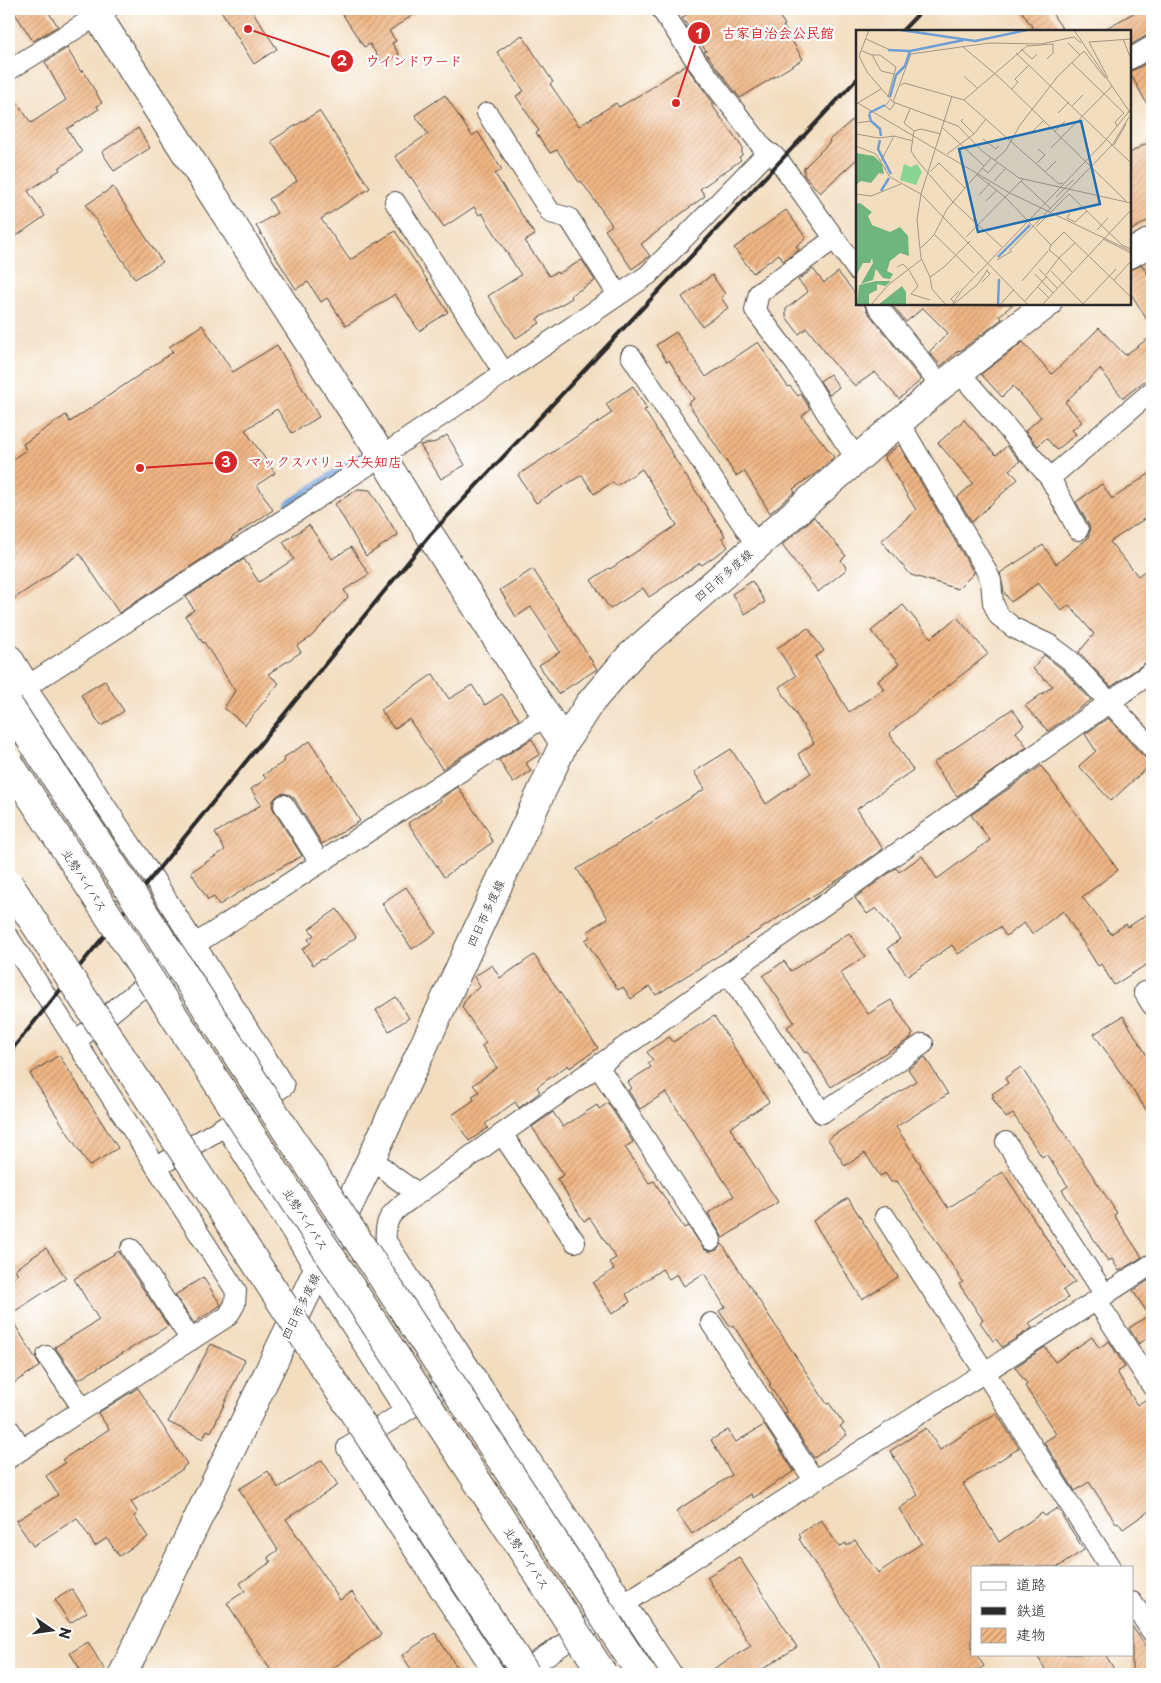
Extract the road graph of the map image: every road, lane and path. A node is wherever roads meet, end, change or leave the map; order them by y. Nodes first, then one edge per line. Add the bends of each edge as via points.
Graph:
1 (661, 9) edge
2 (99, 11) edge
3 (1152, 46) edge
4 (1131, 58) edge
5 (9, 70) edge
6 (487, 113) dead end
7 (768, 153) junction
8 (395, 202) dead end
9 (834, 239) junction
10 (1152, 241) edge
11 (1131, 253) edge
12 (856, 269) edge
13 (618, 295) junction
14 (877, 305) edge
15 (1046, 305) edge
16 (631, 356) dead end
17 (504, 373) junction
18 (950, 379) junction
19 (1152, 391) edge
20 (899, 422) junction
21 (382, 456) junction
22 (857, 459) junction
23 (1050, 478) junction
24 (1078, 530) dead end
25 (757, 546) junction
26 (9, 659) edge
27 (1152, 672) edge
28 (15, 697) edge
29 (1109, 703) junction
30 (547, 715) junction
31 (564, 743) junction
32 (1152, 748) edge
33 (9, 764) edge
34 (284, 805) dead end
35 (320, 863) junction
36 (9, 884) edge
37 (9, 938) edge
38 (194, 945) junction
39 (728, 973) junction
40 (76, 1041) junction
41 (922, 1044) dead end
42 (598, 1066) junction
43 (225, 1126) junction
44 (502, 1134) junction
45 (1006, 1142) dead end
46 (372, 1157) junction
47 (157, 1167) junction
48 (419, 1193) junction
49 (885, 1216) dead end
50 (711, 1240) dead end
51 (575, 1242) dead end
52 (131, 1249) dead end
53 (1152, 1264) edge
54 (317, 1270) junction
55 (1101, 1298) junction
56 (711, 1322) dead end
57 (191, 1340) junction
58 (46, 1356) dead end
59 (471, 1370) junction
60 (985, 1374) junction
61 (1152, 1386) edge
62 (83, 1409) junction
63 (405, 1411) junction
64 (9, 1429) edge
65 (15, 1454) edge
66 (814, 1480) junction
67 (1109, 1566) edge
68 (624, 1603) junction
69 (1134, 1605) edge
70 (1152, 1632) edge
71 (123, 1674) edge
72 (494, 1674) edge
73 (519, 1674) edge
74 (526, 1674) edge
75 (603, 1674) edge
76 (641, 1674) edge
77 (672, 1674) edge

1 - 7 street via 697,62
2 - 5 street
2 - 21 main road
3 - 4 street
6 - 13 street via 550,213 569,218
7 - 9 street via 780,162
7 - 13 street via 648,275
8 - 17 street
9 - 12 street
9 - 22 street via 759,293 755,310 796,364
10 - 11 main road
13 - 17 street
14 - 18 street
15 - 18 main road, 四日市多度線
16 - 25 street
17 - 21 street
18 - 20 main road, 四日市多度線
18 - 23 street
19 - 23 street
20 - 22 main road, 四日市多度線
20 - 29 street via 985,568 999,616 1070,660
21 - 28 street
21 - 30 main road
22 - 25 main road, 四日市多度線
23 - 24 street
25 - 31 main road, 四日市多度線 via 630,656 590,704
26 - 28 main road
27 - 29 street
28 - 38 street via 152,876
28 - 76 main road, bridge
29 - 32 street
29 - 39 street
30 - 31 main road
30 - 35 street
31 - 46 main road, 四日市多度線
33 - 75 main road, 北勢バイパス, bridge
34 - 35 street
35 - 38 street
36 - 74 main road, bridge
37 - 40 street
38 - 40 street
38 - 43 street via 284,1086
39 - 41 street via 822,1113
39 - 42 street
40 - 47 street
42 - 44 street
42 - 50 street
43 - 47 street
43 - 54 street
44 - 48 street
44 - 51 street
45 - 55 street
46 - 48 street via 401,1184
46 - 54 main road, 四日市多度線
47 - 57 street via 236,1291 235,1304 228,1316
48 - 59 street via 388,1219 386,1241
49 - 60 street
52 - 57 street
53 - 55 street
54 - 63 street
54 - 71 main road, 四日市多度線
55 - 60 street
55 - 61 street
56 - 66 street
57 - 62 street
58 - 62 street
59 - 63 street
59 - 68 street
60 - 66 street
60 - 67 street
62 - 65 street
63 - 72 street via 347,1448
64 - 65 street
66 - 68 street
68 - 73 street
68 - 77 street
69 - 70 street

